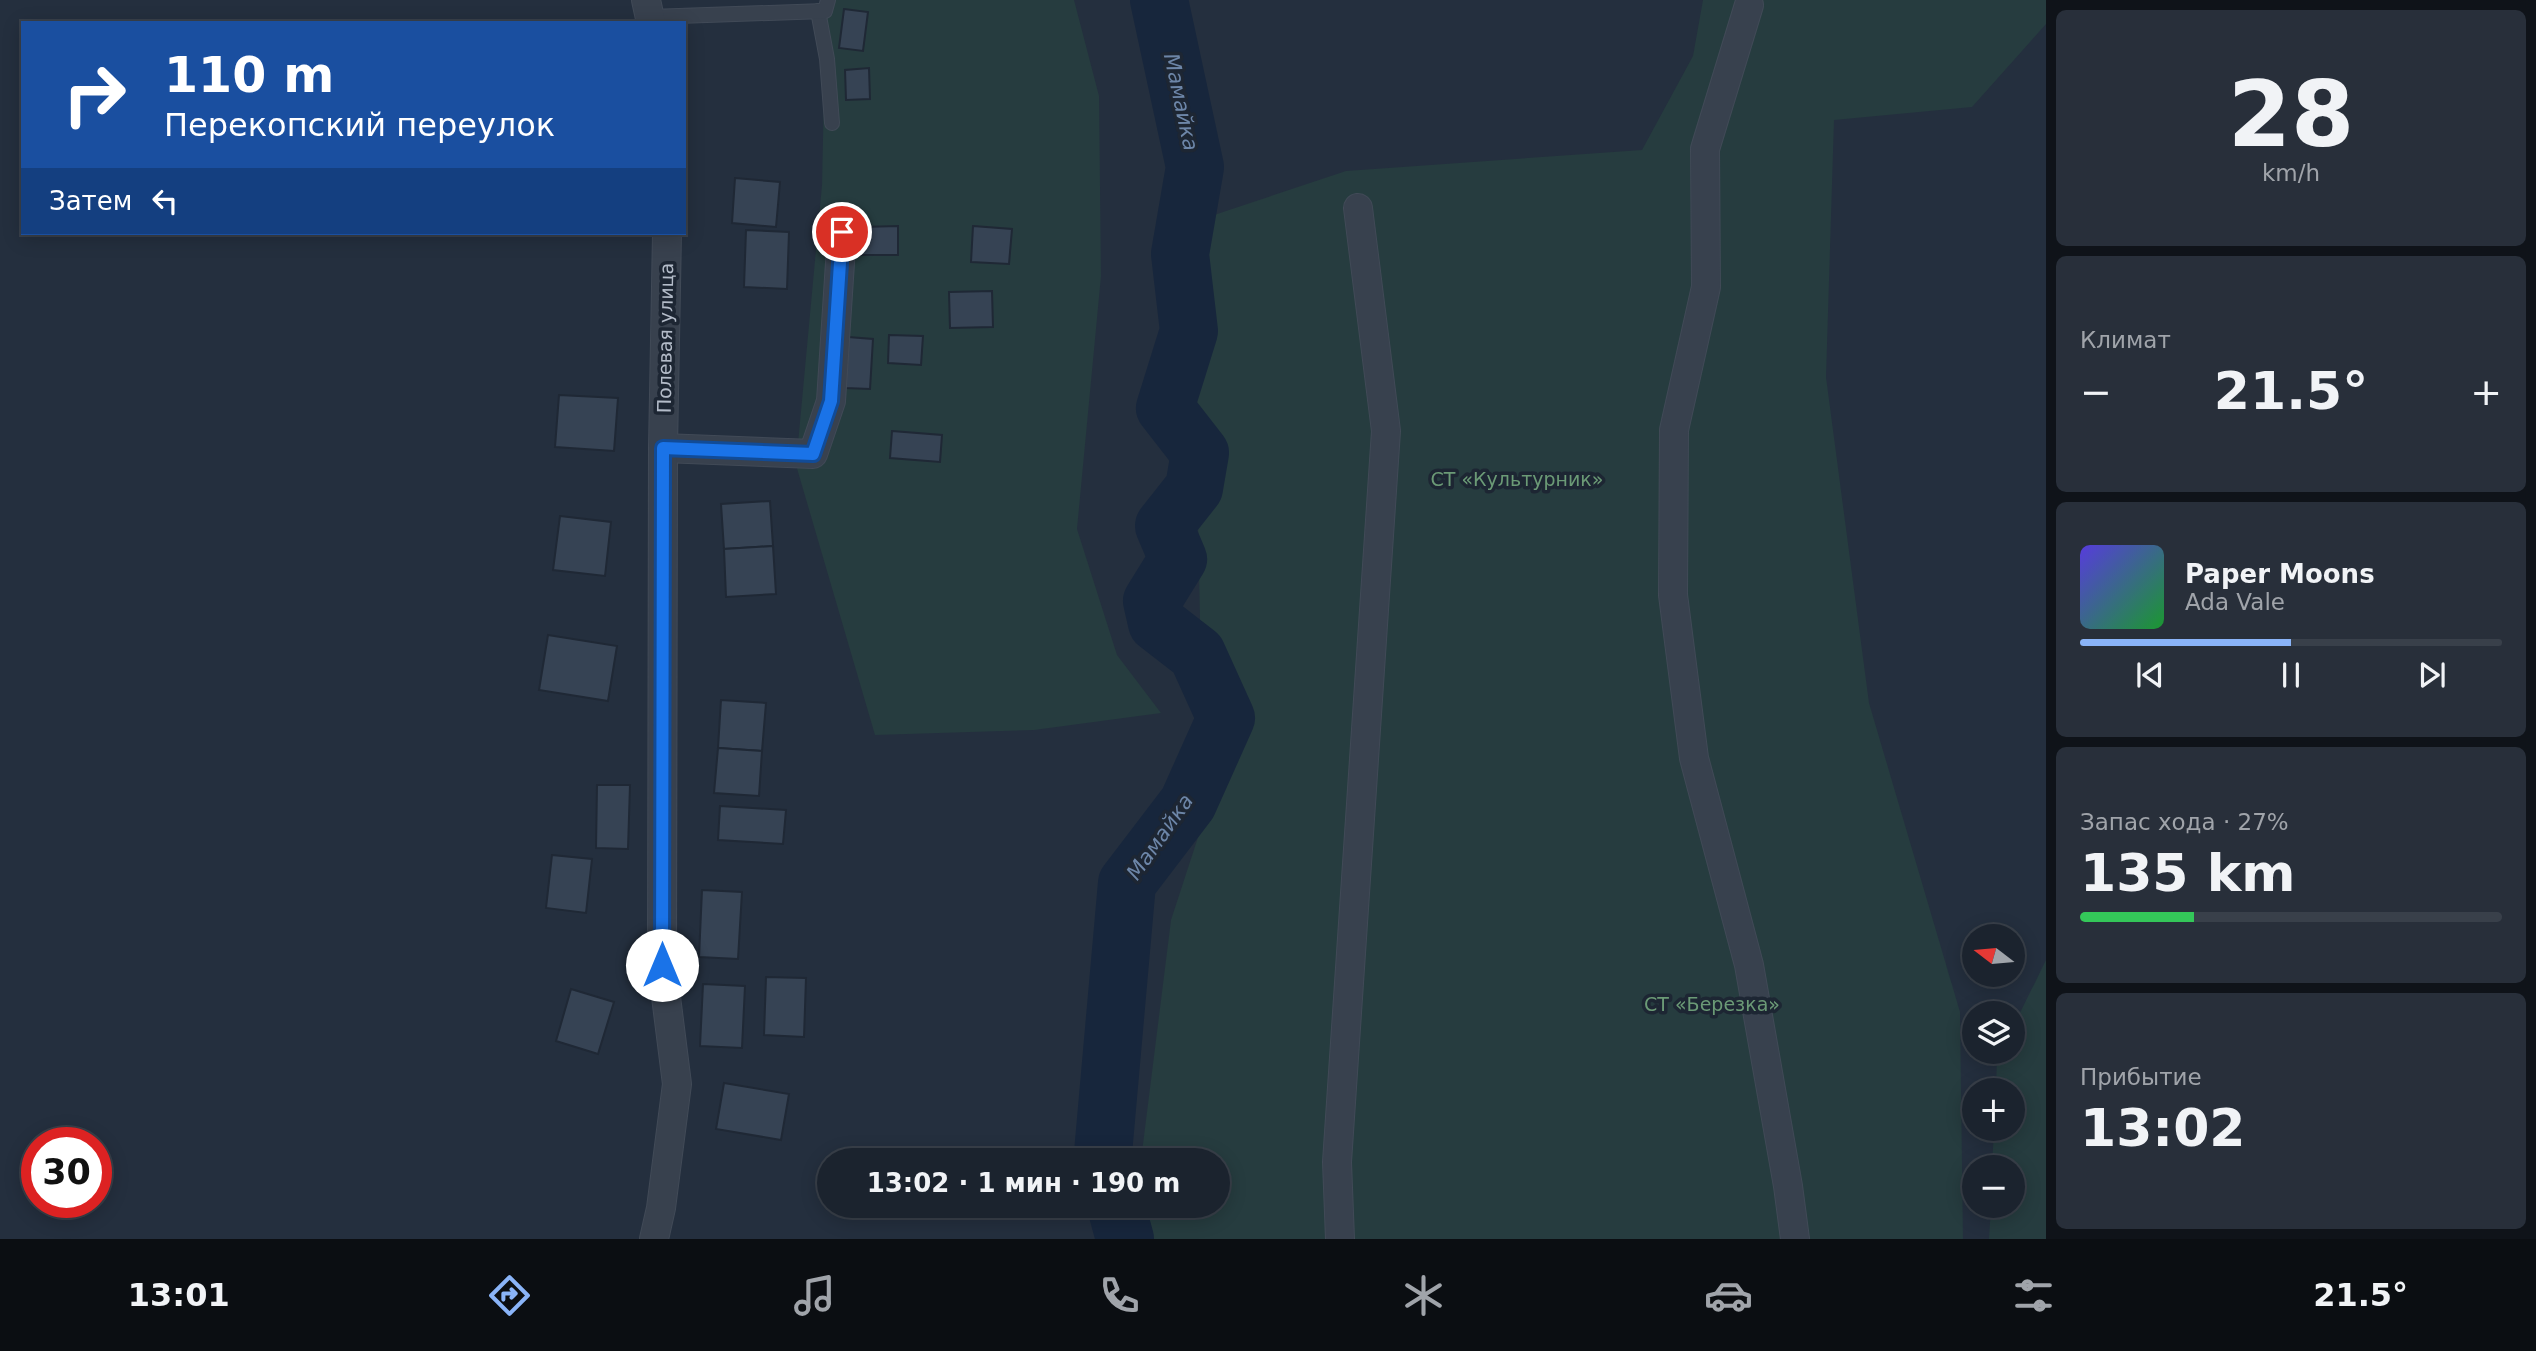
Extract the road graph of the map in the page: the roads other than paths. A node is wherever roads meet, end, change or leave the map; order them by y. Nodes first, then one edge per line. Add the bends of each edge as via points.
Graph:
1 (828, 0) edge
2 (1748, 5) dead end
3 (818, 11) junction
4 (649, 13) edge
5 (832, 123) dead end
6 (1358, 208) dead end
7 (842, 232) dead end
8 (667, 235) edge
9 (663, 448) junction
10 (654, 1239) edge
11 (1340, 1239) edge
12 (1795, 1239) edge

1 - 3 lane via 825,11
2 - 12 street via 1705,149 1706,287 1674,430 1674,595 1693,758 1749,965
3 - 4 lane
3 - 5 lane
6 - 11 street via 1386,431 1337,1162
7 - 9 street via 831,401 813,454
8 - 9 street, Полевая улица
9 - 10 street, Полевая улица via 662,965 677,1084

